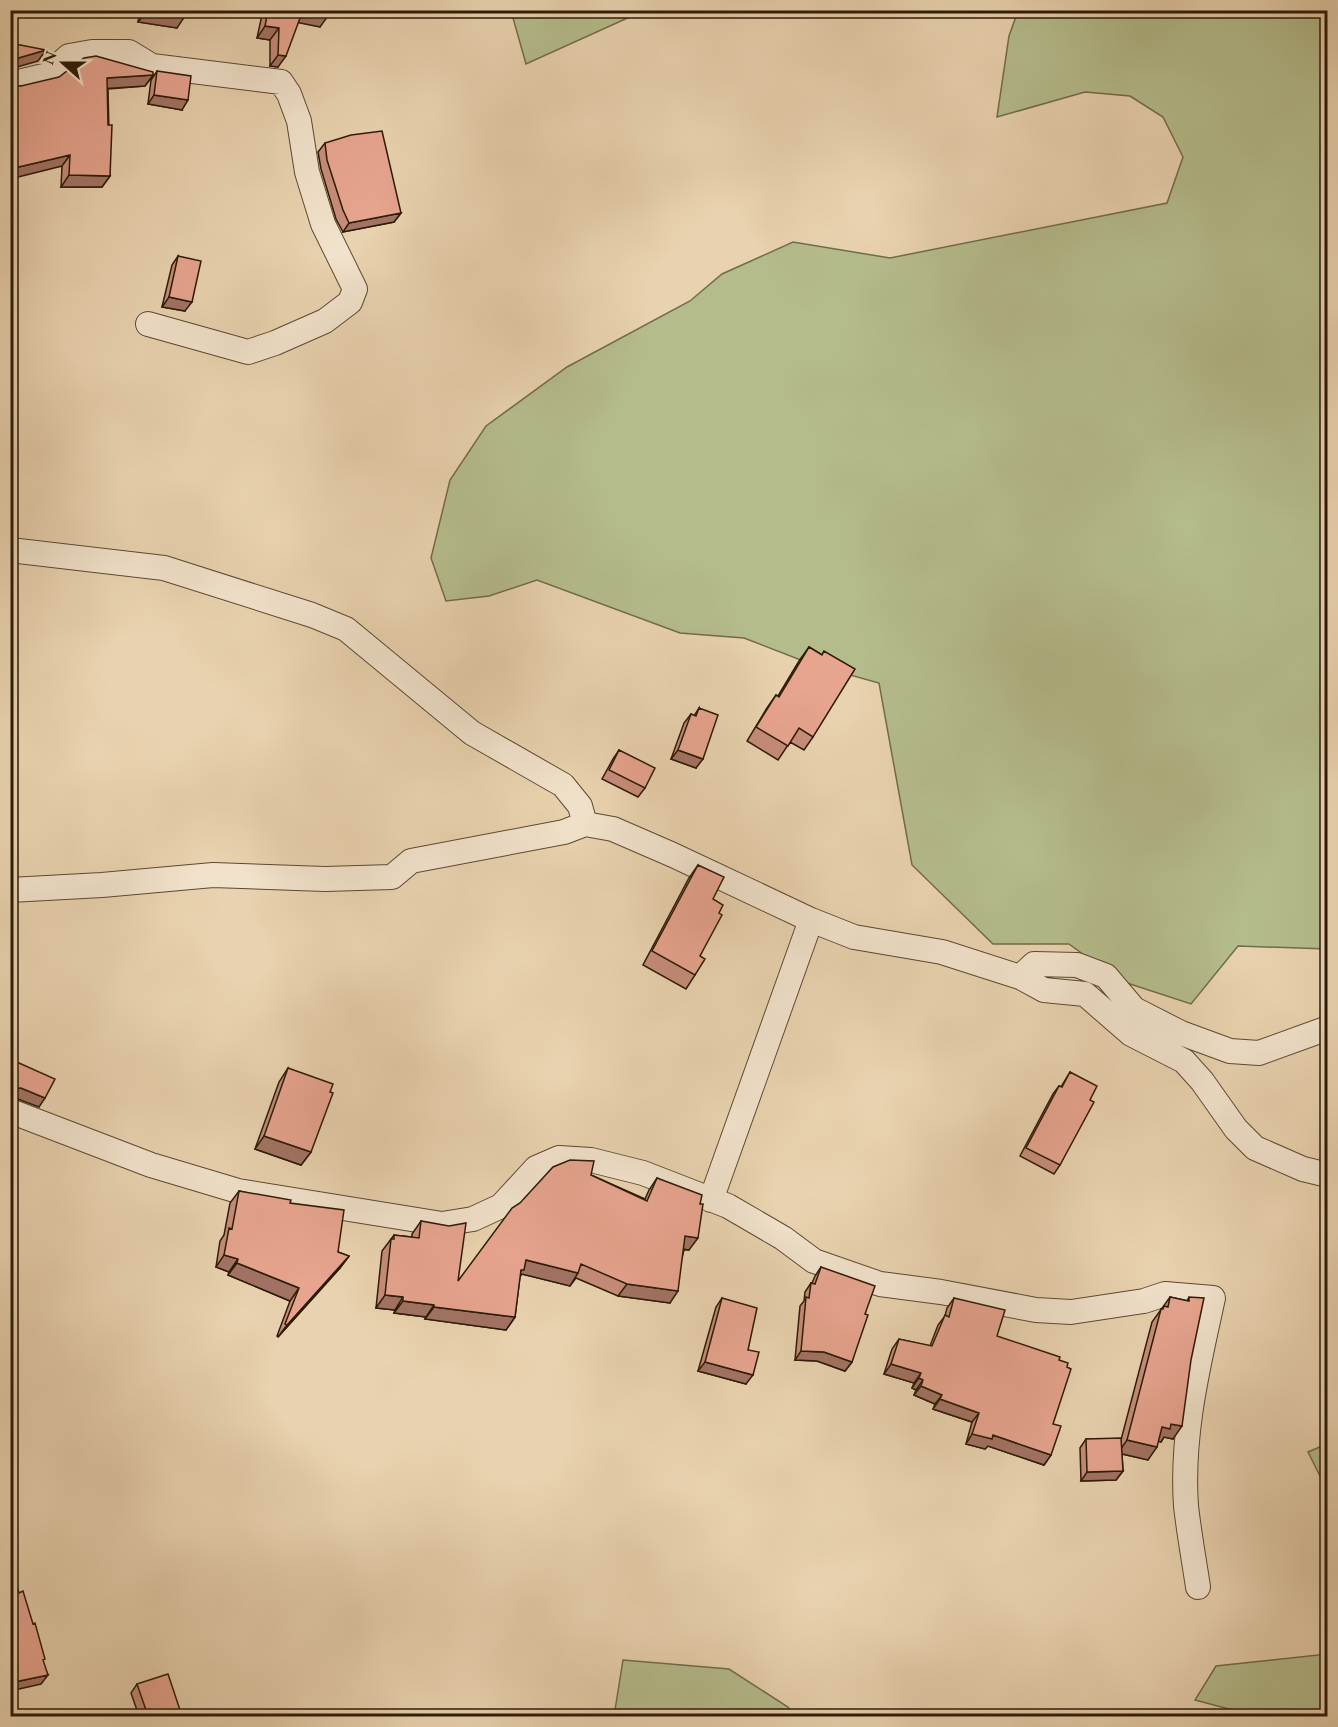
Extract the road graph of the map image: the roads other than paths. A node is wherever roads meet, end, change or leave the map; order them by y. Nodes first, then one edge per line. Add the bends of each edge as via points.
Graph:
1 (10, 84) edge
2 (148, 324) dead end
3 (10, 550) edge
4 (585, 824) junction
5 (10, 890) edge
6 (811, 920) junction
7 (1020, 977) junction
8 (1328, 1028) edge
9 (10, 1111) edge
10 (1328, 1175) edge
11 (711, 1200) junction
12 (1198, 1587) dead end

1 - 2 street via 48,75 69,56 129,52 152,66 281,82 289,94 323,224 355,289 350,302 325,321 248,352
3 - 4 street via 164,567 346,629 471,734 563,785 580,806
4 - 5 street via 564,832 411,861 392,877 213,875
4 - 6 street via 613,829
6 - 7 street via 854,937 942,951
6 - 11 street
7 - 8 street via 1034,964 1077,965 1106,976 1134,1009 1181,1033 1230,1051 1259,1053
7 - 10 street via 1044,990 1085,994 1131,1034 1184,1061 1255,1148 1303,1169
9 - 11 street via 151,1165 238,1191 442,1224 472,1219 501,1206 536,1168 559,1158 591,1160 643,1173
11 - 12 street via 783,1238 814,1261 880,1284 1036,1310 1071,1312 1144,1301 1166,1293 1213,1298 1192,1391 1186,1450 1186,1505

